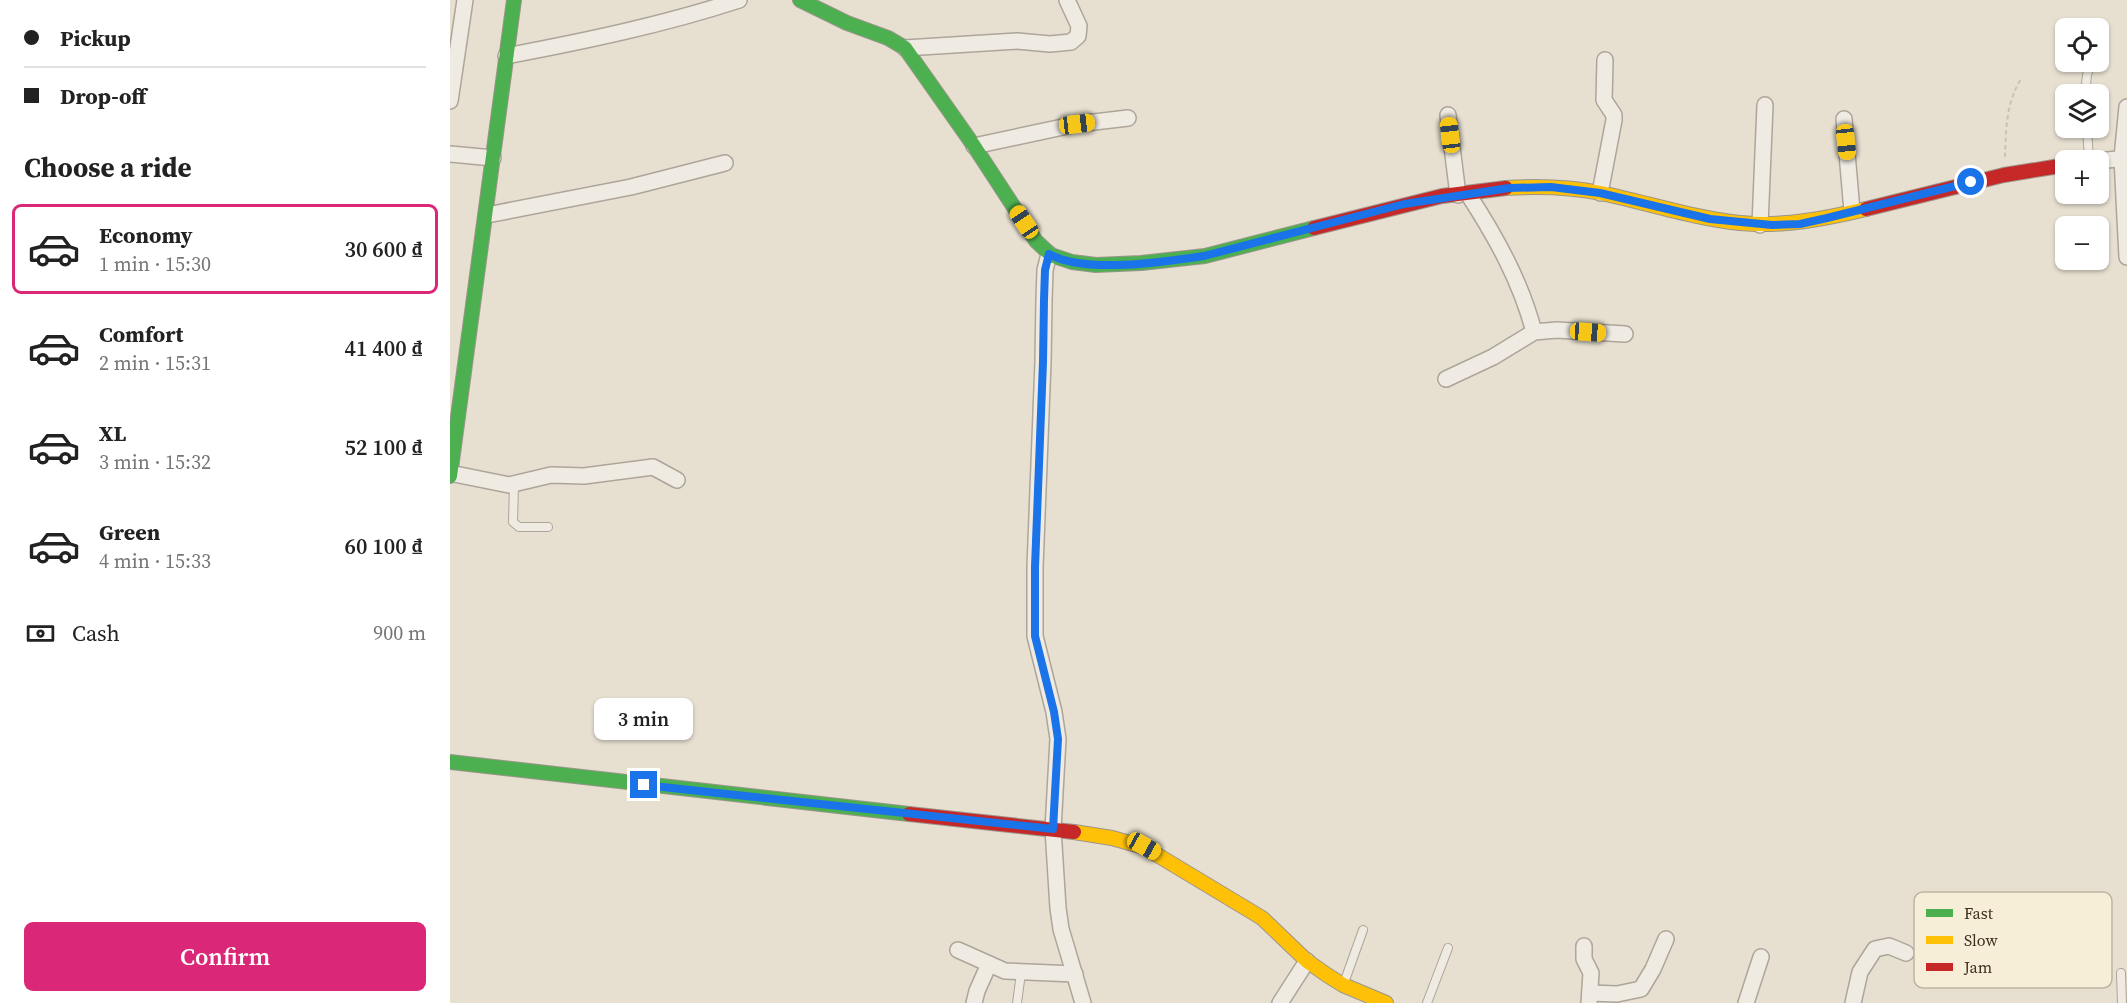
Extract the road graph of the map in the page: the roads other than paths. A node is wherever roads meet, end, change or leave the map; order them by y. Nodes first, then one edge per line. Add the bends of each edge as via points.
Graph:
1 (465, 0) edge
2 (514, 0) edge
3 (739, 0) edge
4 (800, 0) edge
5 (1067, 0) edge
6 (904, 48) junction
7 (506, 56) junction
8 (1605, 60) dead end
9 (450, 101) edge
10 (1764, 105) dead end
11 (2127, 107) edge
12 (1448, 115) dead end
13 (1128, 118) dead end
14 (1844, 119) dead end
15 (974, 146) junction
16 (452, 155) edge
17 (493, 158) junction
18 (2125, 158) edge
19 (2109, 160) edge
20 (725, 163) dead end
21 (2055, 167) edge
22 (1600, 193) junction
23 (1463, 194) junction
24 (1852, 211) junction
25 (487, 215) junction
26 (1760, 225) junction
27 (1049, 254) junction
28 (2127, 257) edge
29 (1534, 332) junction
30 (1625, 334) dead end
31 (450, 355) edge
32 (466, 357) junction
33 (1446, 379) dead end
34 (450, 472) edge
35 (677, 480) dead end
36 (514, 485) junction
37 (548, 526) dead end
38 (450, 762) edge
39 (1053, 829) junction
40 (1363, 930) dead end
41 (1666, 939) dead end
42 (1584, 946) dead end
43 (1448, 948) dead end
44 (958, 950) dead end
45 (1906, 953) dead end
46 (1761, 957) dead end
47 (1307, 961) junction
48 (989, 964) junction
49 (1021, 973) junction
50 (2121, 973) dead end
51 (1075, 974) junction
52 (1343, 985) junction
53 (1590, 998) edge
54 (974, 1003) edge
55 (1017, 1003) edge
56 (1083, 1003) edge
57 (1280, 1003) edge
58 (1386, 1003) edge
59 (1427, 1003) edge
60 (1746, 1003) edge
61 (1852, 1003) edge
62 (2122, 1003) edge

1 - 9 street
2 - 7 street
3 - 7 street via 600,38
4 - 6 street
5 - 6 street via 1079,28 1078,36 1071,42
6 - 15 street
7 - 17 street
8 - 22 street via 1604,100 1614,120
10 - 26 street
11 - 18 street
12 - 23 street
13 - 15 street via 1077,124
14 - 24 street
15 - 27 street via 1036,241
16 - 17 street
17 - 25 street
18 - 19 street
18 - 28 street
20 - 25 street via 631,187
21 - 24 street
22 - 23 street via 1551,187
22 - 26 street via 1710,219
23 - 27 street via 1172,261 1076,263
23 - 29 street via 1514,275
24 - 26 street via 1800,224
25 - 32 street
27 - 39 street via 1045,270 1035,636 1058,739
29 - 30 street
29 - 33 street
31 - 32 street
32 - 34 street
34 - 36 street
35 - 36 street via 658,469 644,467 584,476 535,477
36 - 37 lane via 513,522 519,527
38 - 39 street
39 - 47 street via 1144,846 1262,918
39 - 51 street via 1061,928
40 - 52 lane
41 - 53 street via 1641,989
42 - 53 street via 1584,959 1591,973
43 - 59 lane
44 - 48 street
45 - 61 street via 1889,946 1875,949 1860,972
46 - 60 street
47 - 52 street
47 - 57 street
48 - 49 street
48 - 54 street
49 - 51 street
49 - 55 lane
50 - 62 lane
51 - 56 street
52 - 58 street

